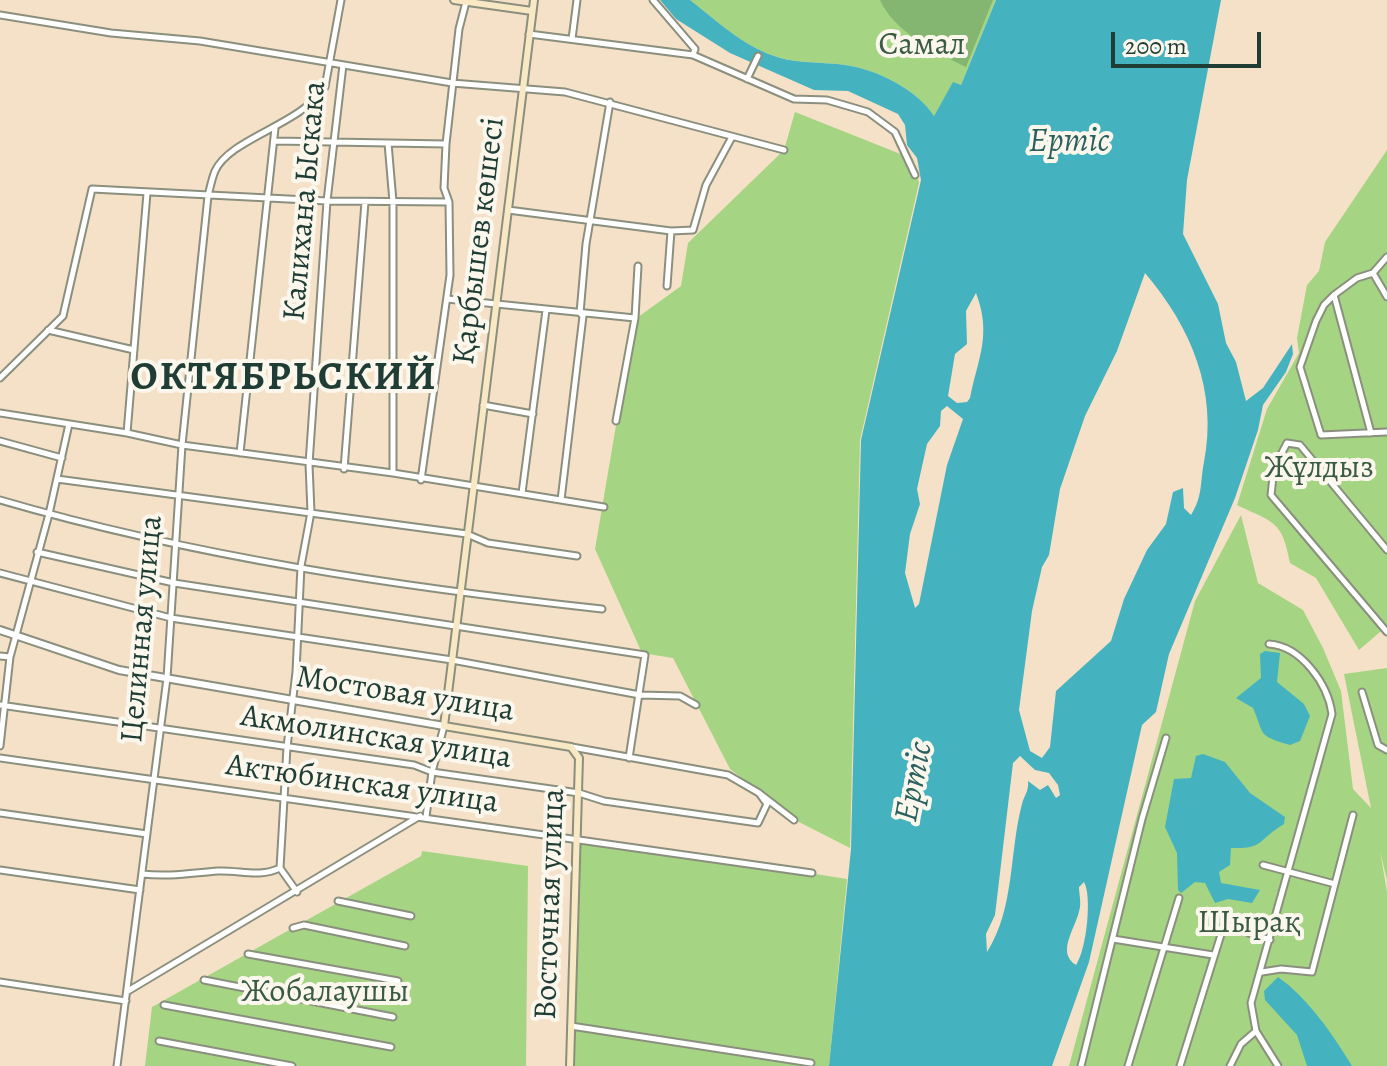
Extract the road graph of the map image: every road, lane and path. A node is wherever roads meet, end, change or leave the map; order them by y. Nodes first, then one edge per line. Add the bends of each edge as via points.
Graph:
1 (341, 0) edge
2 (454, 0) edge
3 (532, 0) edge
4 (577, 0) edge
5 (653, 0) edge
6 (466, 2) edge
7 (532, 11) junction
8 (0, 15) edge
9 (529, 34) junction
10 (572, 39) junction
11 (693, 55) junction
12 (758, 56) dead end
13 (330, 62) junction
14 (343, 65) junction
15 (747, 79) junction
16 (452, 83) junction
17 (524, 88) junction
18 (610, 102) junction
19 (275, 128) junction
20 (732, 137) junction
21 (275, 141) junction
22 (333, 142) junction
23 (388, 143) junction
24 (446, 144) junction
25 (784, 150) dead end
26 (915, 175) dead end
27 (147, 193) junction
28 (208, 196) junction
29 (268, 198) junction
30 (327, 201) junction
31 (365, 202) junction
32 (393, 202) junction
33 (449, 202) junction
34 (508, 210) junction
35 (590, 219) junction
36 (671, 231) junction
37 (1387, 257) edge
38 (638, 266) dead end
39 (1373, 273) junction
40 (667, 286) dead end
41 (1334, 295) junction
42 (1387, 297) edge
43 (447, 299) junction
44 (497, 305) junction
45 (546, 310) junction
46 (580, 313) junction
47 (635, 318) junction
48 (48, 330) junction
49 (134, 350) junction
50 (0, 378) edge
51 (483, 405) junction
52 (0, 413) edge
53 (533, 414) junction
54 (616, 421) dead end
55 (69, 424) junction
56 (1387, 432) edge
57 (127, 433) junction
58 (1371, 433) junction
59 (0, 441) edge
60 (182, 445) junction
61 (240, 453) junction
62 (62, 458) junction
63 (309, 464) junction
64 (344, 469) junction
65 (393, 473) junction
66 (57, 479) junction
67 (421, 480) junction
68 (473, 486) junction
69 (522, 493) junction
70 (178, 497) junction
71 (0, 500) edge
72 (561, 500) junction
73 (604, 507) dead end
74 (311, 512) junction
75 (49, 514) junction
76 (467, 534) junction
77 (175, 543) junction
78 (1387, 550) edge
79 (37, 552) junction
80 (577, 556) dead end
81 (301, 566) junction
82 (0, 573) edge
83 (28, 582) junction
84 (174, 583) junction
85 (461, 591) junction
86 (299, 602) junction
87 (602, 609) dead end
88 (171, 618) junction
89 (454, 625) junction
90 (0, 630) edge
91 (1386, 631) edge
92 (15, 635) junction
93 (296, 639) junction
94 (1269, 644) dead end
95 (0, 656) edge
96 (10, 657) junction
97 (452, 660) junction
98 (167, 678) junction
99 (1362, 692) dead end
100 (640, 695) junction
101 (292, 700) junction
102 (3, 705) edge
103 (696, 705) dead end
104 (444, 726) junction
105 (161, 729) junction
106 (1166, 738) dead end
107 (0, 746) edge
108 (287, 747) junction
109 (571, 747) junction
110 (1387, 750) edge
111 (0, 758) edge
112 (629, 758) junction
113 (432, 772) junction
114 (154, 780) junction
115 (579, 793) junction
116 (759, 793) junction
117 (286, 799) junction
118 (0, 813) edge
119 (1353, 815) dead end
120 (423, 816) junction
121 (794, 820) dead end
122 (147, 834) junction
123 (577, 842) junction
124 (1263, 865) dead end
125 (280, 868) junction
126 (0, 870) edge
127 (1287, 872) junction
128 (812, 873) dead end
129 (142, 874) junction
130 (1335, 884) junction
131 (140, 890) junction
132 (297, 892) junction
133 (1179, 898) dead end
134 (338, 901) dead end
135 (411, 916) dead end
136 (293, 928) dead end
137 (1113, 939) junction
138 (1270, 940) junction
139 (1163, 945) junction
140 (405, 946) dead end
141 (248, 954) dead end
142 (1213, 955) junction
143 (1262, 972) junction
144 (204, 980) dead end
145 (398, 981) dead end
146 (0, 982) edge
147 (127, 991) junction
148 (126, 1001) junction
149 (164, 1005) dead end
150 (393, 1017) dead end
151 (571, 1026) junction
152 (1256, 1031) junction
153 (159, 1041) dead end
154 (391, 1047) dead end
155 (811, 1063) dead end
156 (117, 1066) edge
157 (292, 1066) edge
158 (570, 1066) edge
159 (1081, 1066) edge
160 (1128, 1066) edge
161 (1180, 1066) edge
162 (1230, 1066) edge
163 (1278, 1066) edge

1 - 13 street, Целинная улица
2 - 6 main road
3 - 7 main road, Қарбышев көшесі
4 - 10 street
5 - 11 street via 695,49
6 - 7 main road
6 - 16 street
7 - 9 main road, Қарбышев көшесі
8 - 13 street
9 - 10 street
9 - 17 main road, Қарбышев көшесі
10 - 11 street
11 - 15 street
12 - 15 street
13 - 14 street
13 - 19 street, Целинная улица via 319,96
14 - 16 street
14 - 22 street, Калихана Ыскака
15 - 26 street via 794,99 827,100 868,112 895,132
16 - 17 street
16 - 24 street
17 - 18 street
17 - 34 main road, Қарбышев көшесі
18 - 20 street
18 - 35 street
19 - 21 street
19 - 28 street, Целинная улица via 229,154 215,171
20 - 25 street
20 - 36 street via 706,185 693,230
21 - 22 street
21 - 29 street
22 - 23 street
22 - 30 street, Калихана Ыскака
23 - 24 street
23 - 32 street
24 - 33 street via 444,188
27 - 28 street
27 - 48 street via 92,189 66,307
27 - 49 street
28 - 29 street
28 - 60 street, Целинная улица
29 - 30 street
29 - 61 street
30 - 31 street
30 - 63 street, Калихана Ыскака
31 - 32 street
31 - 64 street
32 - 33 street
32 - 65 street
33 - 43 street
34 - 35 street
34 - 44 main road, Қарбышев көшесі
35 - 36 street
35 - 46 street
36 - 40 street
37 - 39 street
38 - 47 street
39 - 41 street
39 - 42 street
41 - 58 street
41 - 58 street via 1316,321 1300,367 1321,435
43 - 44 street
43 - 67 street
44 - 45 street
44 - 51 main road, Қарбышев көшесі
45 - 46 street
45 - 53 street
46 - 47 street
46 - 72 street
47 - 54 street
48 - 49 street
48 - 50 street
49 - 57 street
51 - 53 street
51 - 68 main road, Қарбышев көшесі
52 - 55 street
53 - 69 street
55 - 57 street
55 - 62 street
56 - 58 street
57 - 60 street
59 - 62 street
60 - 61 street
60 - 70 street, Целинная улица
61 - 63 street
62 - 66 street
63 - 64 street
63 - 74 street, Калихана Ыскака
64 - 65 street
65 - 67 street
66 - 70 street
66 - 75 street
67 - 68 street
68 - 69 street
68 - 76 main road, Қарбышев көшесі
69 - 72 street
70 - 74 street
70 - 77 street, Целинная улица
71 - 75 street
72 - 73 street
74 - 76 street
74 - 81 street, Калихана Ыскака
75 - 77 street
75 - 79 street
76 - 80 street via 488,543
76 - 85 main road, Қарбышев көшесі
77 - 81 street
77 - 84 street, Целинная улица
78 - 91 street via 1300,445 1287,443 1274,468 1271,495
79 - 83 street
79 - 84 street
81 - 85 street
81 - 86 street, Калихана Ыскака
82 - 83 street
83 - 88 street
83 - 92 street
84 - 86 street
84 - 88 street, Целинная улица
85 - 87 street
85 - 89 main road, Қарбышев көшесі
86 - 89 street
86 - 93 street, Калихана Ыскака
88 - 93 street
88 - 98 street, Целинная улица
89 - 97 main road, Қарбышев көшесі
89 - 100 street via 645,655
90 - 92 street, Мостовая улица
92 - 96 street
92 - 98 street, Мостовая улица via 119,670
93 - 97 street
93 - 101 street, Калихана Ыскака
94 - 127 street via 1281,644 1326,686 1332,714
95 - 96 street
96 - 102 street
97 - 100 street
97 - 104 main road, Қарбышев көшесі
98 - 101 street, Мостовая улица
98 - 105 street, Целинная улица
99 - 110 street via 1378,745
100 - 103 street via 680,696
100 - 112 street
101 - 104 street, Мостовая улица
101 - 108 street, Калихана Ыскака
102 - 105 street, Акмолинская улица
102 - 107 street
104 - 109 main road, Мостовая улица
104 - 113 street
105 - 108 street, Акмолинская улица
105 - 114 street, Целинная улица
106 - 137 street
108 - 113 street, Акмолинская улица
108 - 117 street, Калихана Ыскака
109 - 112 street, Мостовая улица
109 - 115 main road, Восточная улица via 579,758
111 - 114 street, Актюбинская улица
112 - 116 street, Мостовая улица via 728,775
113 - 115 street, Акмолинская улица
113 - 120 street
114 - 117 street, Актюбинская улица
114 - 122 street, Целинная улица
115 - 116 street, Акмолинская улица via 758,823 767,804
115 - 123 main road, Восточная улица
116 - 121 street, Мостовая улица
117 - 120 street, Актюбинская улица
117 - 125 street, Калихана Ыскака
118 - 122 street
119 - 130 street
120 - 123 street, Актюбинская улица
120 - 132 street
122 - 129 street, Целинная улица
123 - 128 street, Актюбинская улица
123 - 151 main road, Восточная улица
124 - 127 street
125 - 129 street via 267,874
125 - 132 street
126 - 131 street
127 - 130 street
127 - 138 street
129 - 131 street, Целинная улица
130 - 143 street via 1312,972
131 - 147 street, Целинная улица
132 - 147 street
133 - 139 street
134 - 135 street
136 - 140 street via 304,925
137 - 139 street
137 - 159 street
138 - 142 street via 1224,925
138 - 143 street
139 - 142 street
139 - 160 street
141 - 145 street
142 - 161 street
143 - 152 street via 1251,1003
144 - 150 street
146 - 148 street
147 - 148 street, Целинная улица
148 - 156 street, Целинная улица
149 - 154 street
151 - 155 street
151 - 158 main road, Восточная улица
152 - 162 street via 1241,1044
152 - 163 street
153 - 157 street

